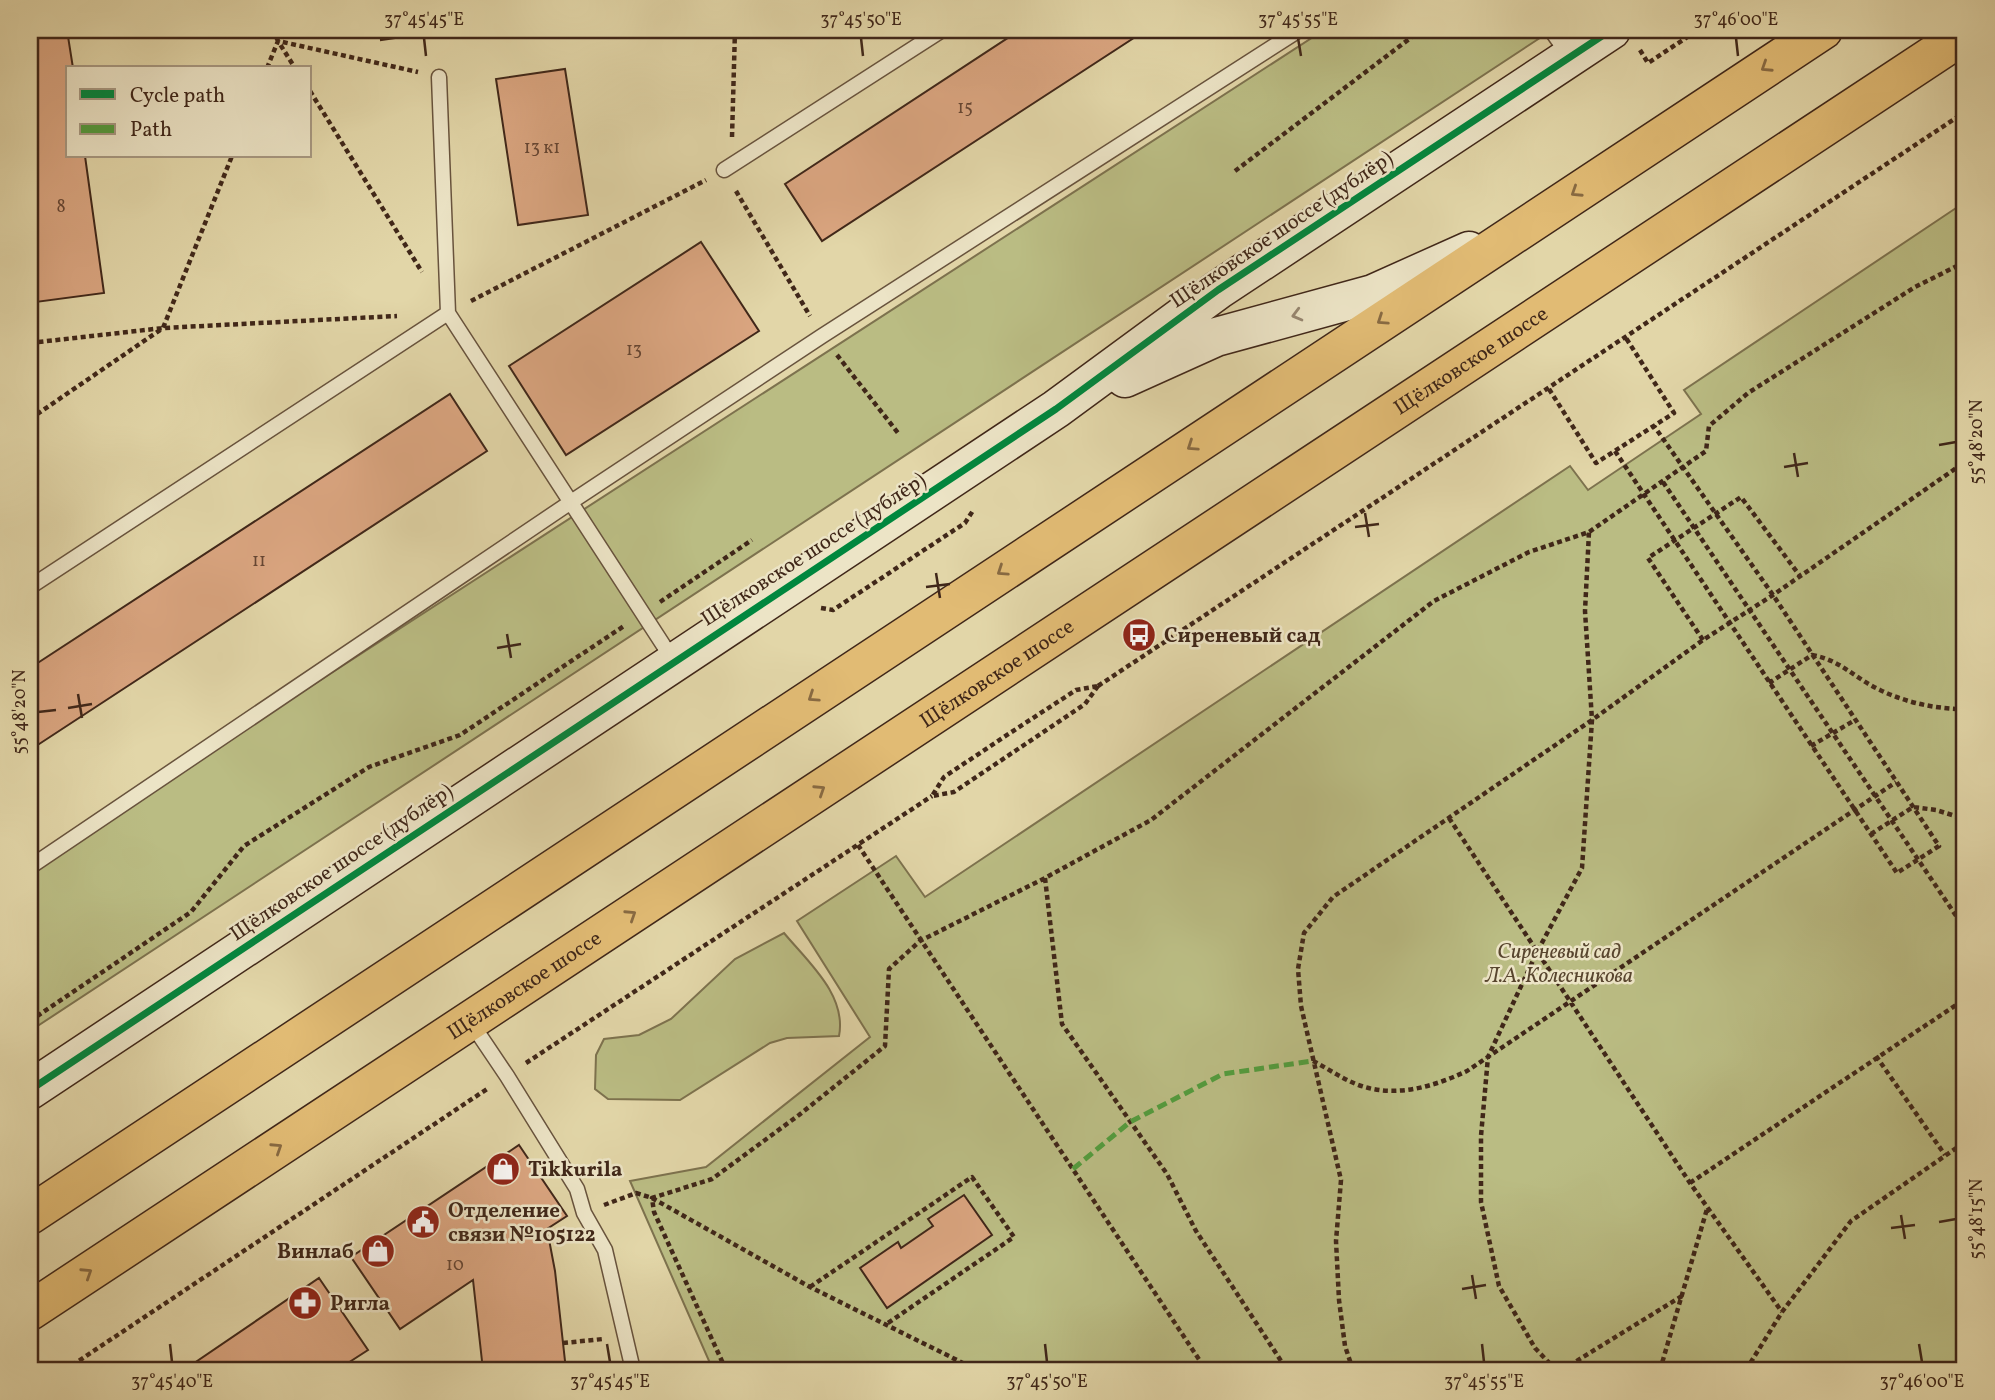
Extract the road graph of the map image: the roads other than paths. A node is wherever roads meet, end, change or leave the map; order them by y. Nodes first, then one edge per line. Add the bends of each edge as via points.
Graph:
1 (942, 30) edge
2 (1299, 30) edge
3 (1823, 30) edge
4 (1965, 34) edge
5 (1623, 35) edge
6 (1560, 44) edge
7 (439, 77) road end
8 (724, 170) road end
9 (1520, 228) junction
10 (448, 313) junction
11 (1056, 409) junction
12 (571, 502) junction
13 (30, 587) edge
14 (674, 662) junction
15 (30, 867) edge
16 (470, 1021) junction
17 (30, 1090) edge
18 (30, 1215) edge
19 (30, 1311) edge
20 (633, 1370) edge

1 - 8 lane
2 - 12 lane
3 -> 9 main road
16 -> 4 main road, Щёлковское шоссе
5 - 6 street, Щёлковское шоссе (дублёр)
6 - 11 street, Щёлковское шоссе (дублёр)
7 - 10 lane
9 -> 11 street via 1373,294 1216,337
9 -> 18 main road
10 - 12 lane
10 - 13 lane
11 - 14 street, Щёлковское шоссе (дублёр)
12 - 14 lane
12 - 15 lane
14 - 17 street, Щёлковское шоссе (дублёр)
19 -> 16 main road, Щёлковское шоссе
16 - 20 lane via 577,1189 584,1213 605,1250

